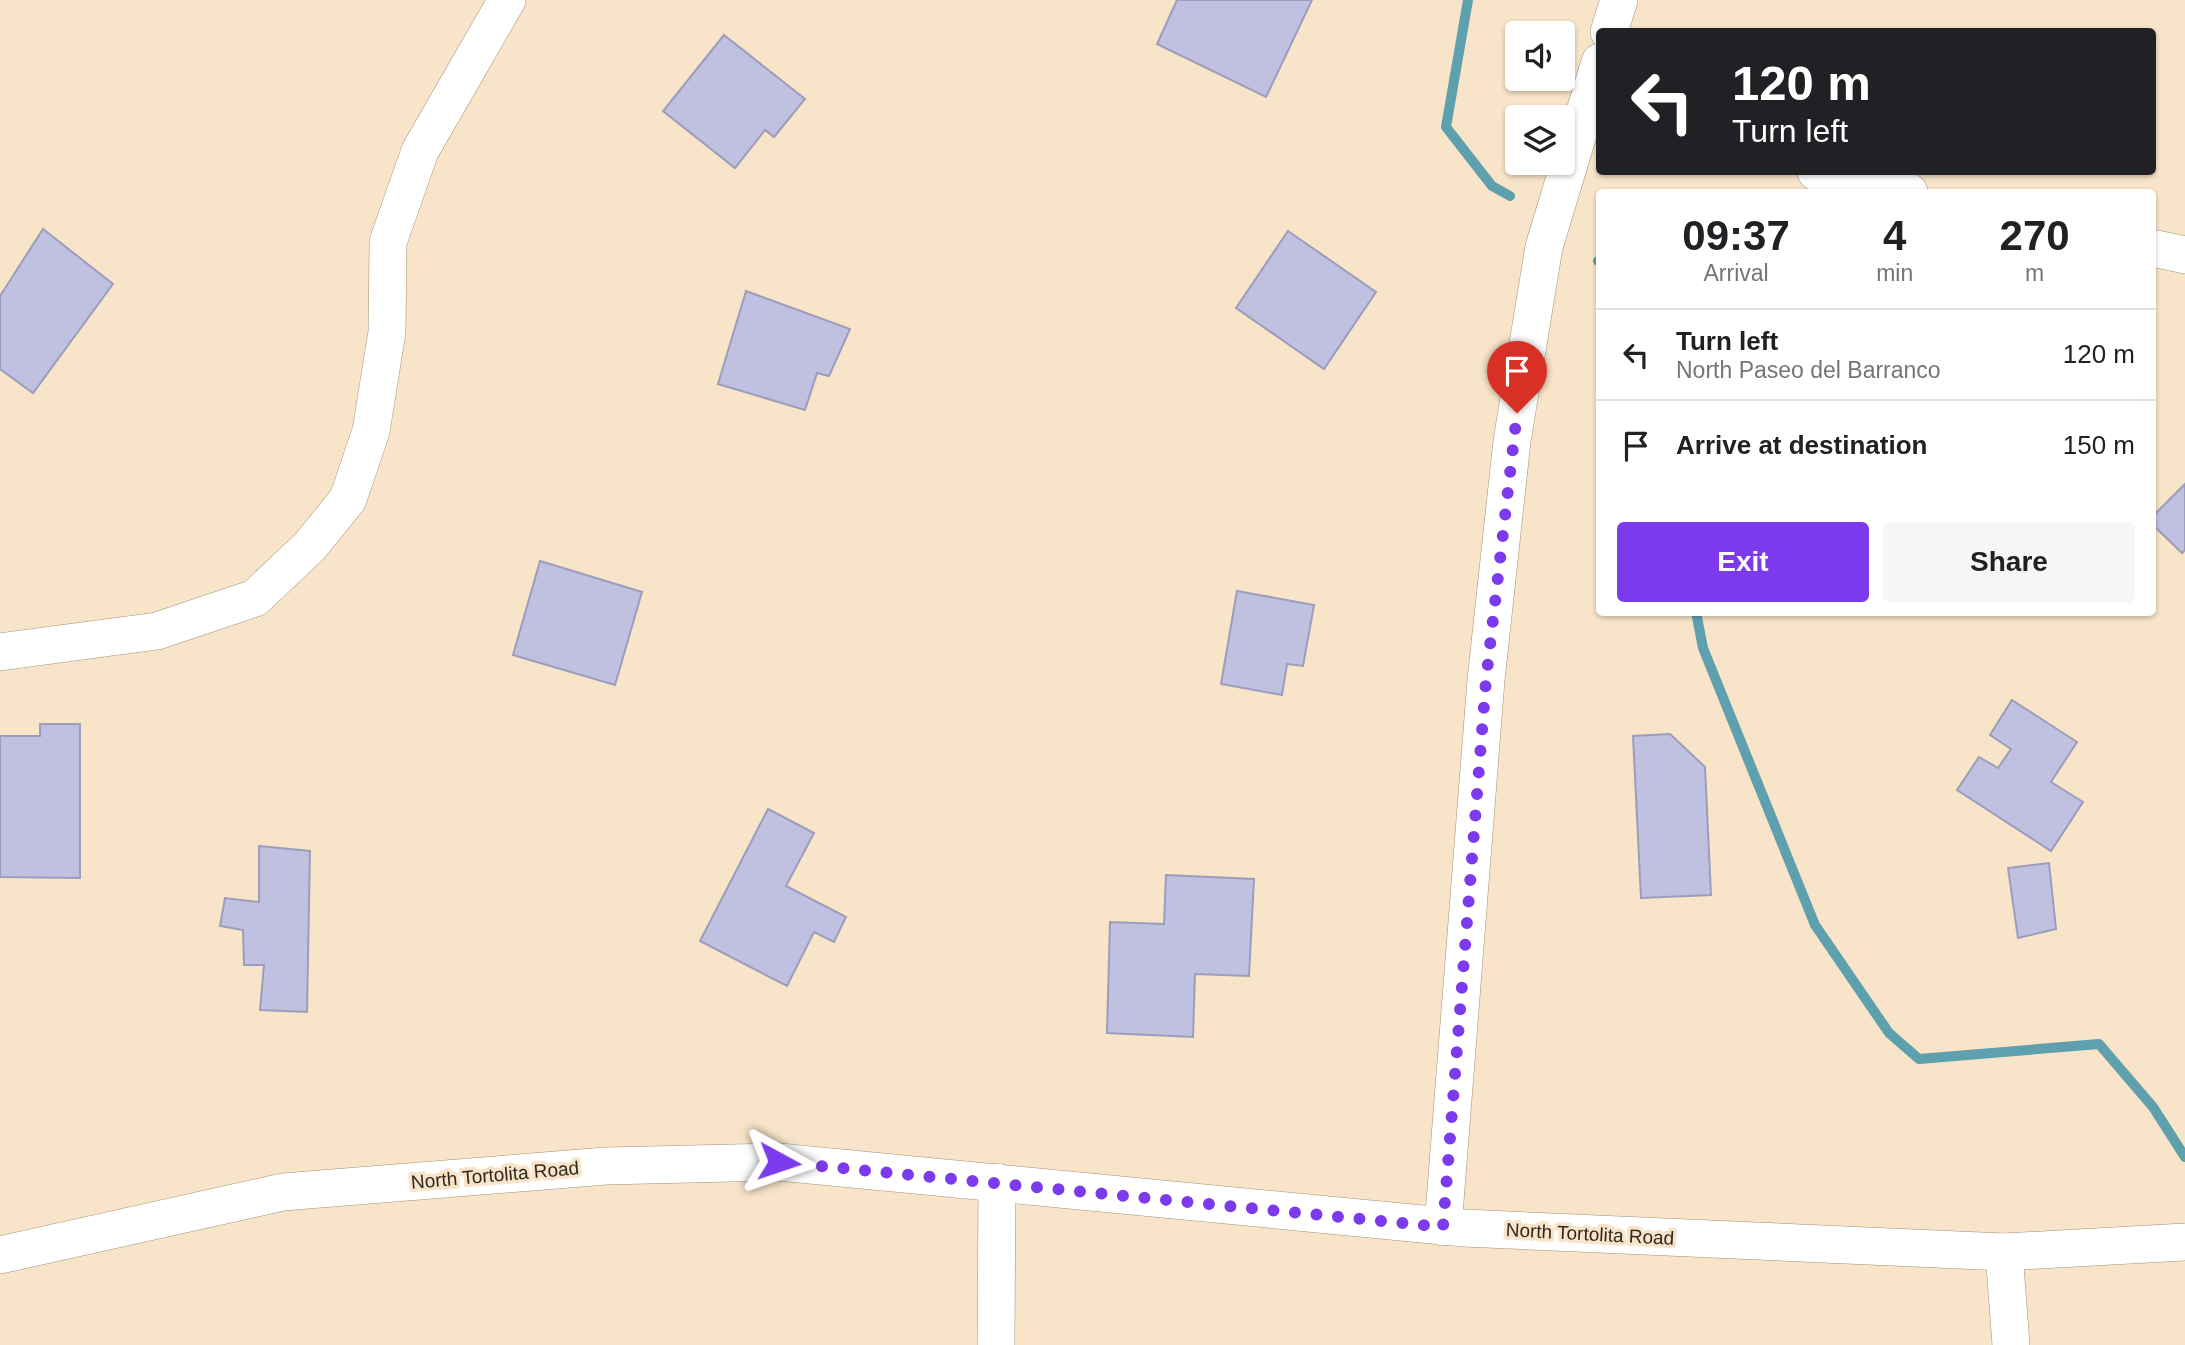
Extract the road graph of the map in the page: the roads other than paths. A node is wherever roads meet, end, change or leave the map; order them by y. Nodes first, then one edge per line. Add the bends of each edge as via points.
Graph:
1 (507, 0) edge
2 (1619, 0) edge
3 (1610, 28) edge
4 (1596, 85) edge
5 (1590, 120) edge
6 (1830, 175) edge
7 (1895, 189) edge
8 (2156, 249) edge
9 (2185, 255) edge
10 (0, 652) edge
11 (997, 1182) junction
12 (1443, 1227) junction
13 (2185, 1242) edge
14 (2004, 1252) junction
15 (0, 1255) edge
16 (996, 1345) edge
17 (2011, 1345) edge

1 - 10 street via 420,151 388,243 387,332 371,431 348,499 310,546 255,598 157,631
2 - 3 street
4 - 5 street
5 - 12 street via 1544,247 1512,441 1486,680
6 - 7 street
8 - 9 street
11 - 12 street, North Tortolita Road
11 - 15 street, North Tortolita Road via 779,1162 607,1166 283,1192
11 - 16 street
12 - 14 street, North Tortolita Road
13 - 14 street, North Tortolita Road
14 - 17 street

